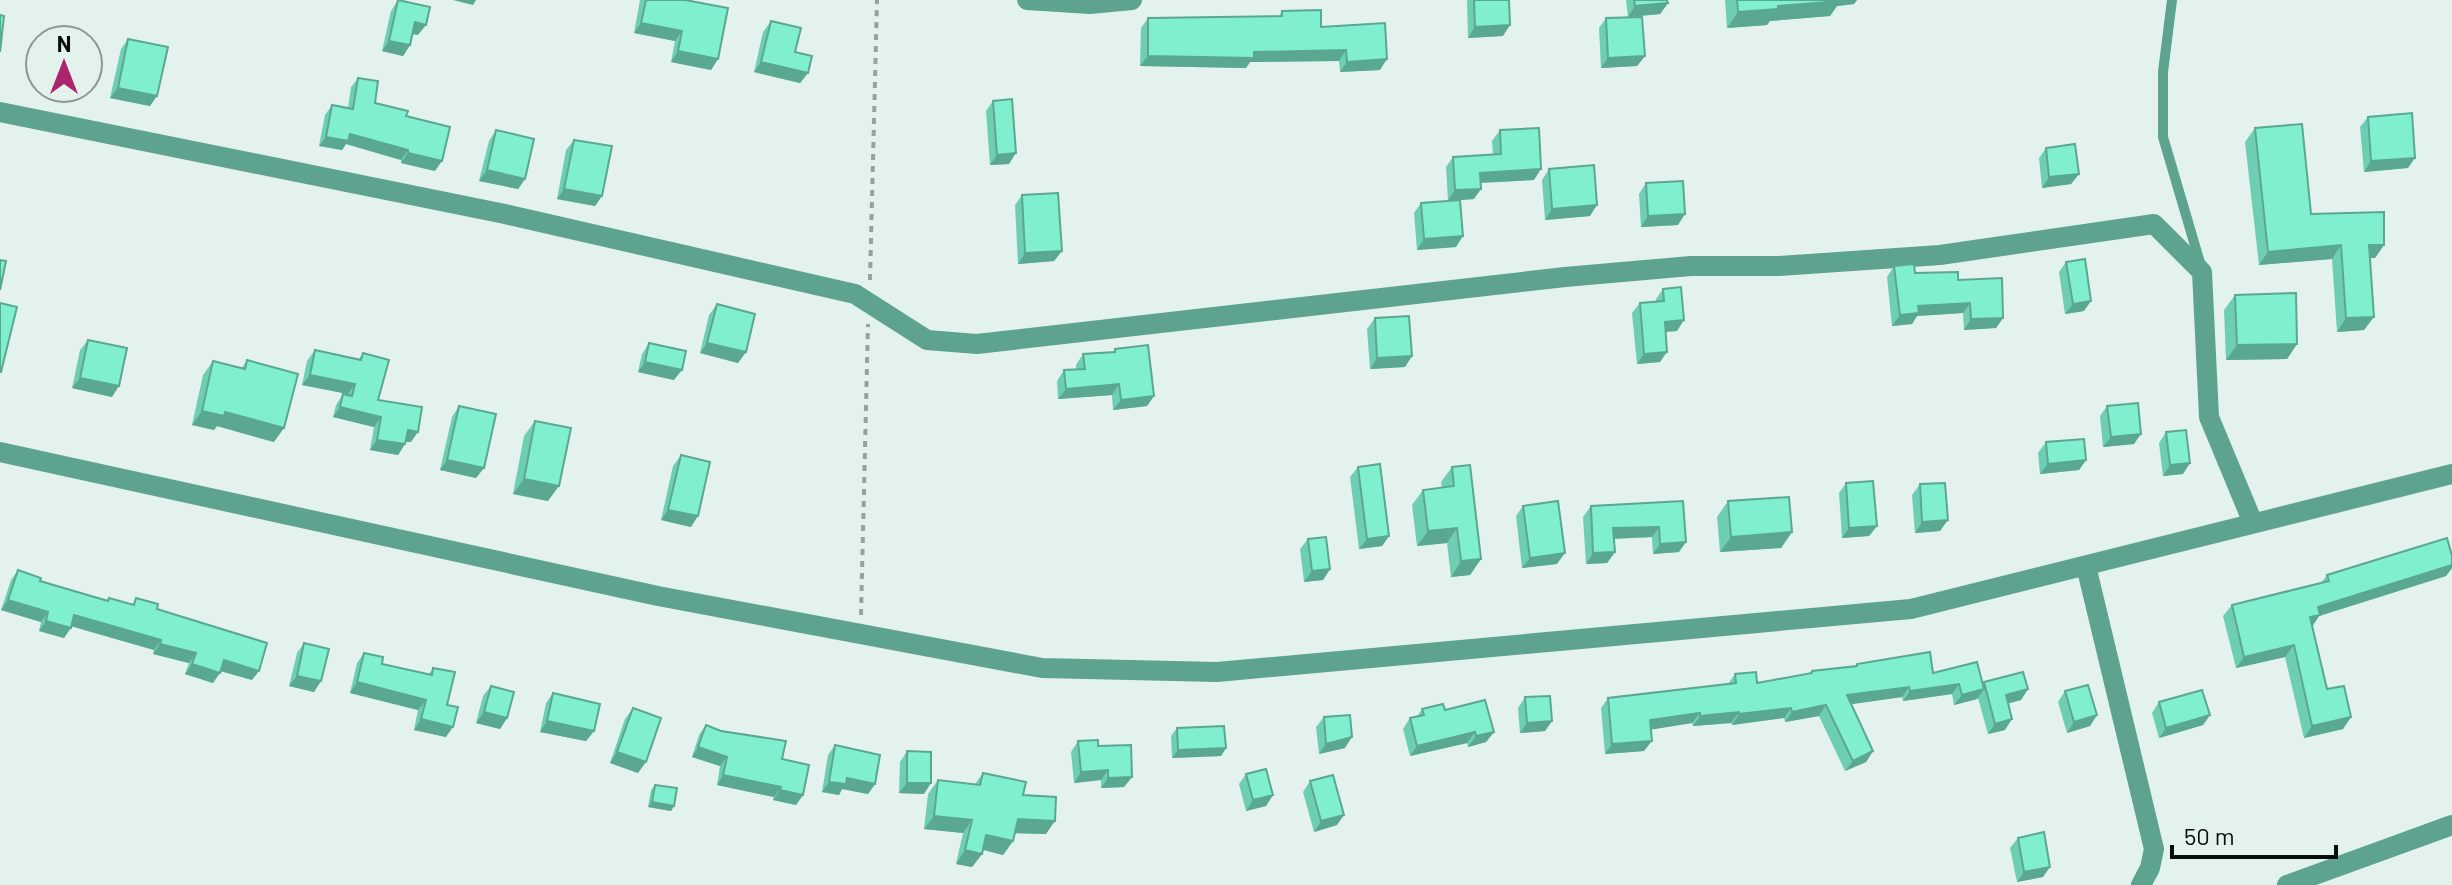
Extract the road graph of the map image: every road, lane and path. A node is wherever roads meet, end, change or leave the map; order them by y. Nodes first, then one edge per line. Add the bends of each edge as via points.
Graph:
1 (1027, 0) edge
2 (1132, 0) edge
3 (2172, 0) edge
4 (0, 112) edge
5 (2202, 272) junction
6 (0, 452) edge
7 (2452, 474) edge
8 (2253, 523) junction
9 (2086, 566) junction
10 (2452, 825) edge
11 (2141, 885) edge
12 (2287, 885) edge

1 - 2 street
3 - 5 lane via 2163,72 2163,137
4 - 5 street via 505,214 855,294 927,340 977,344 1565,277 1940,255 2154,224
5 - 8 street via 2209,417
6 - 9 street via 658,596 1042,668 1217,672 1896,611
7 - 8 street
8 - 9 street
9 - 11 street via 2154,849
10 - 12 street

